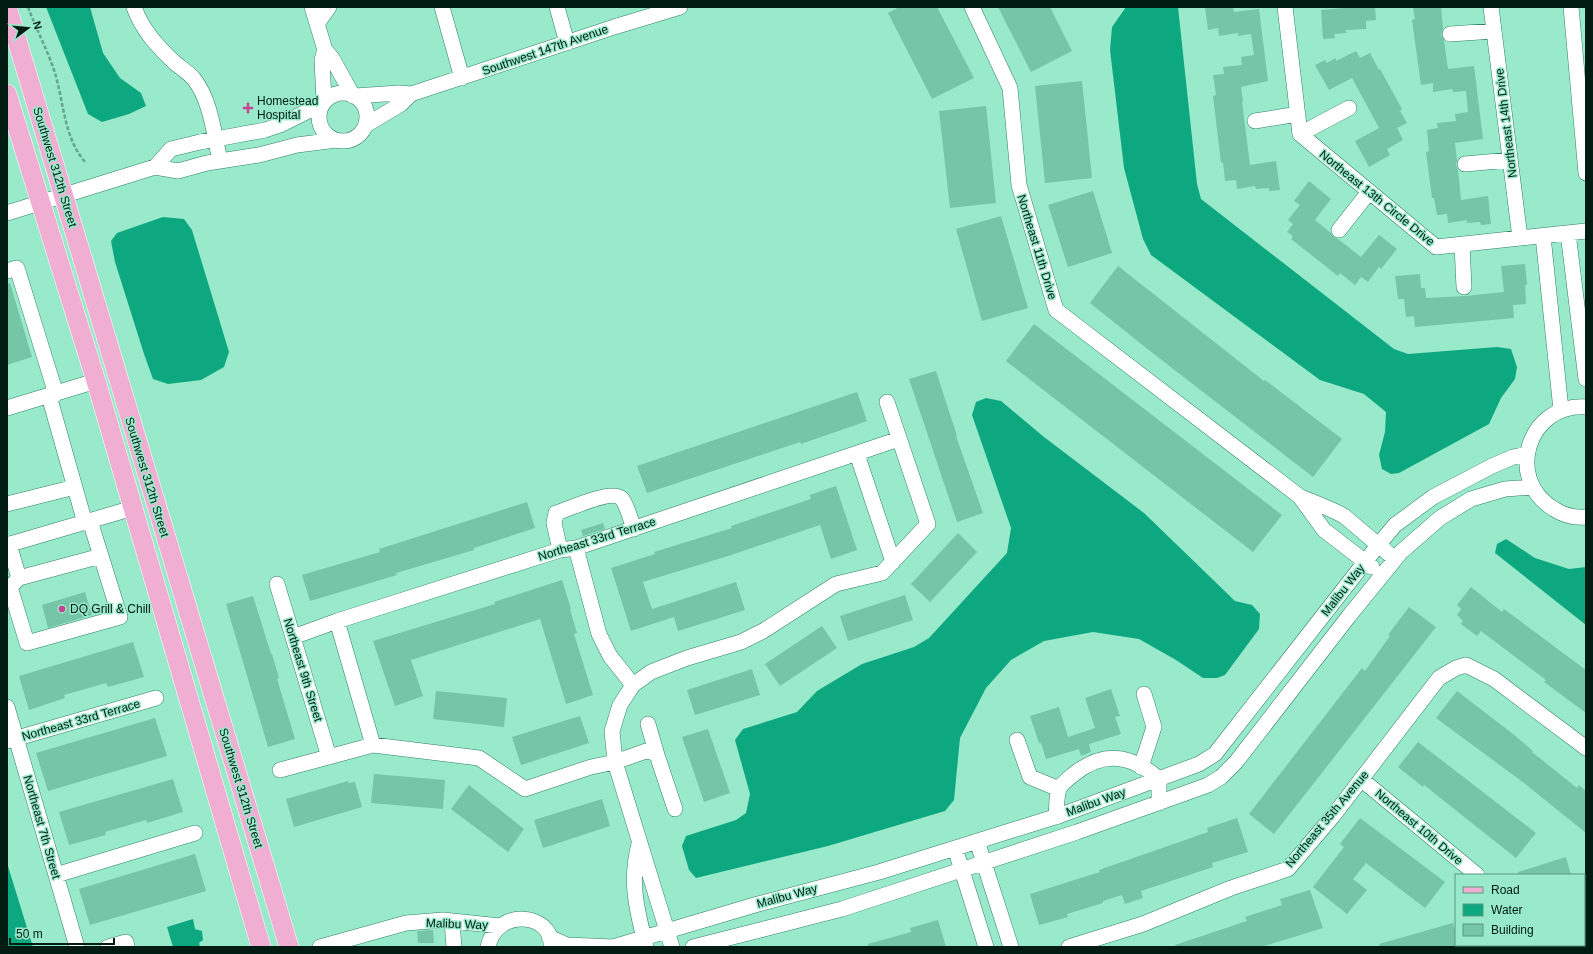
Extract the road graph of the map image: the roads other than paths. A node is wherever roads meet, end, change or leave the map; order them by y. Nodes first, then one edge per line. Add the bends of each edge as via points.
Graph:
1 (134, 7) edge
2 (312, 7) edge
3 (329, 7) edge
4 (442, 7) edge
5 (557, 7) edge
6 (680, 7) edge
7 (972, 7) edge
8 (1285, 7) edge
9 (1491, 7) edge
10 (1571, 7) edge
11 (7, 8) edge
12 (317, 24) junction
13 (1494, 31) junction
14 (1450, 34) dead end
15 (567, 43) junction
16 (325, 50) junction
17 (1581, 70) edge
18 (462, 78) junction
19 (7, 94) edge
20 (411, 94) junction
21 (354, 96) junction
22 (323, 103) junction
23 (1349, 108) dead end
24 (1298, 114) junction
25 (1255, 121) dead end
26 (366, 125) junction
27 (1300, 134) junction
28 (215, 139) junction
29 (336, 140) junction
30 (1510, 160) junction
31 (220, 161) junction
32 (1465, 164) dead end
33 (155, 167) junction
34 (1586, 173) edge
35 (1369, 192) junction
36 (64, 196) junction
37 (41, 204) junction
38 (7, 213) edge
39 (1339, 230) dead end
40 (1586, 231) edge
41 (1568, 233) junction
42 (1543, 236) junction
43 (1520, 238) junction
44 (1462, 245) junction
45 (7, 271) edge
46 (1464, 288) dead end
47 (1586, 380) edge
48 (96, 381) junction
49 (53, 395) junction
50 (887, 402) dead end
51 (1586, 406) edge
52 (7, 408) edge
53 (1561, 410) junction
54 (900, 439) junction
55 (857, 454) junction
56 (1527, 454) junction
57 (75, 487) junction
58 (1533, 487) junction
59 (1299, 496) junction
60 (7, 504) edge
61 (133, 508) junction
62 (1586, 517) edge
63 (88, 522) junction
64 (634, 528) junction
65 (8, 544) edge
66 (1379, 544) junction
67 (576, 548) junction
68 (560, 550) junction
69 (101, 556) junction
70 (1395, 559) junction
71 (1365, 561) junction
72 (893, 562) junction
73 (1382, 575) junction
74 (19, 578) junction
75 (277, 584) dead end
76 (337, 621) junction
77 (293, 637) junction
78 (205, 670) junction
79 (633, 685) junction
80 (1144, 694) dead end
81 (156, 698) dead end
82 (7, 707) edge
83 (648, 724) dead end
84 (12, 740) edge
85 (1017, 740) dead end
86 (373, 745) junction
87 (1586, 748) edge
88 (657, 755) junction
89 (329, 757) junction
90 (615, 762) junction
91 (1141, 766) junction
92 (280, 770) dead end
93 (1159, 779) junction
94 (1361, 779) junction
95 (1059, 789) junction
96 (1159, 803) junction
97 (675, 809) dead end
98 (1056, 817) junction
99 (195, 833) dead end
100 (977, 841) junction
101 (639, 843) junction
102 (955, 848) junction
103 (984, 863) junction
104 (962, 870) junction
105 (1476, 874) edge
106 (56, 875) junction
107 (452, 921) junction
108 (500, 926) junction
109 (668, 931) junction
110 (550, 942) edge
111 (645, 943) edge
112 (77, 947) edge
113 (108, 947) edge
114 (127, 947) edge
115 (261, 947) edge
116 (289, 947) edge
117 (320, 947) edge
118 (454, 947) edge
119 (488, 947) edge
120 (672, 947) edge
121 (693, 947) edge
122 (986, 947) edge
123 (1011, 947) edge
124 (1069, 947) edge

1 - 28 street via 157,46 194,79 205,101
2 - 12 street
3 - 12 street
4 - 18 street
5 - 15 street
6 - 15 street, Southwest 147th Avenue
7 - 59 street, Northeast 11th Drive via 1010,88 1019,185 1056,310
8 - 24 street
9 - 13 street, Northeast 14th Drive
10 - 17 street
11 - 36 main road, Southwest 312th Street
12 - 16 street
13 - 14 street
13 - 30 street, Northeast 14th Drive
15 - 18 street, Southwest 147th Avenue
16 - 21 street
16 - 22 street via 322,60
17 - 34 street
18 - 20 street, Southwest 147th Avenue
19 - 37 main road, Southwest 312th Street
20 - 21 street, Southwest 147th Avenue via 399,92
20 - 26 street, Southwest 147th Avenue via 401,104
21 - 22 street via 341,93 329,97
21 - 26 street via 366,111
22 - 28 street via 280,125
22 - 29 street via 319,116 322,128 330,138
23 - 27 street
24 - 25 street
24 - 27 street
26 - 29 street via 354,138
27 - 35 street, Northeast 13th Circle Drive
28 - 31 street
28 - 33 street via 171,149
29 - 31 street
30 - 32 street
30 - 43 street, Northeast 14th Drive
31 - 33 street via 178,171
33 - 36 street
35 - 39 street
35 - 44 street, Northeast 13th Circle Drive via 1436,247
36 - 37 street
36 - 78 main road, Southwest 312th Street
37 - 38 street
37 - 48 main road, Southwest 312th Street
40 - 41 street, Northeast 13th Circle Drive
41 - 42 street, Northeast 13th Circle Drive
41 - 47 street
42 - 43 street, Northeast 13th Circle Drive
42 - 53 street
43 - 44 street, Northeast 13th Circle Drive
44 - 46 street
45 - 49 street via 17,268
48 - 49 street
48 - 61 main road, Southwest 312th Street
49 - 52 street
49 - 57 street
50 - 54 street
51 - 53 street
53 - 56 street via 1551,415 1535,432
54 - 55 street, Northeast 33rd Terrace
54 - 72 street via 928,524
55 - 64 street, Northeast 33rd Terrace
55 - 72 street
56 - 58 street via 1528,477
56 - 66 street, Malibu Way via 1492,466 1433,497 1395,525
57 - 60 street
57 - 63 street
58 - 62 street via 1548,506 1558,512
58 - 70 street, Malibu Way via 1505,489 1471,499 1440,518
59 - 66 street, Northeast 11th Drive via 1344,516
59 - 71 street, Northeast 11th Drive via 1324,530
61 - 63 street
61 - 78 main road via 140,507 150,523 190,650
61 - 115 main road, Southwest 312th Street
63 - 65 street
63 - 69 street
64 - 67 street, Northeast 33rd Terrace
64 - 68 street via 622,499 616,495 607,495 556,513 554,522
65 - 74 street
66 - 70 street, Northeast 11th Drive
66 - 71 street, Malibu Way
67 - 68 street, Northeast 33rd Terrace
67 - 79 street via 599,634 610,656
68 - 76 street, Northeast 33rd Terrace
69 - 74 street
69 - 74 street via 120,617 26,643 10,587
70 - 73 street, Malibu Way
71 - 73 street, Northeast 11th Drive
71 - 93 street, Malibu Way via 1215,754 1200,764
72 - 79 street via 882,573 836,584 763,631 741,642 651,672
73 - 96 street, Malibu Way via 1236,762 1208,786
75 - 77 street, Northeast 9th Street
76 - 77 street, Northeast 33rd Terrace
76 - 86 street
77 - 89 street, Northeast 9th Street
78 - 116 main road, Southwest 312th Street
79 - 90 street via 620,705 612,731
80 - 91 street via 1154,727
81 - 84 street, Northeast 33rd Terrace
82 - 84 street, Northeast 7th Street
83 - 88 street
84 - 106 street, Northeast 7th Street
85 - 95 street via 1030,777
86 - 89 street
86 - 90 street via 479,758 525,789 591,767
87 - 94 street, Northeast 35th Avenue via 1494,679 1466,665 1438,678
88 - 90 street via 646,751
88 - 97 street
89 - 92 street
90 - 101 street
91 - 93 street
91 - 95 street via 1109,757 1082,768 1068,778
93 - 96 street
93 - 98 street, Malibu Way
94 - 105 street, Northeast 10th Drive
94 - 124 street, Northeast 35th Avenue via 1288,869 1231,888 1143,924
95 - 98 street
96 - 103 street, Malibu Way
98 - 100 street, Malibu Way
99 - 106 street
100 - 102 street, Malibu Way
100 - 103 street
101 - 109 street
101 - 111 street via 635,860 635,899
102 - 104 street
102 - 109 street, Malibu Way
103 - 104 street, Malibu Way
103 - 123 street
104 - 121 street, Malibu Way via 842,909
104 - 122 street
106 - 112 street, Northeast 7th Street
107 - 108 street, Malibu Way
107 - 117 street, Malibu Way via 406,923
107 - 118 street
108 - 110 street, Malibu Way via 516,919 533,920 546,930
108 - 119 street, Malibu Way via 492,935
109 - 111 street, Malibu Way
109 - 120 street
110 - 111 street, Malibu Way via 613,946
113 - 114 street via 126,942

